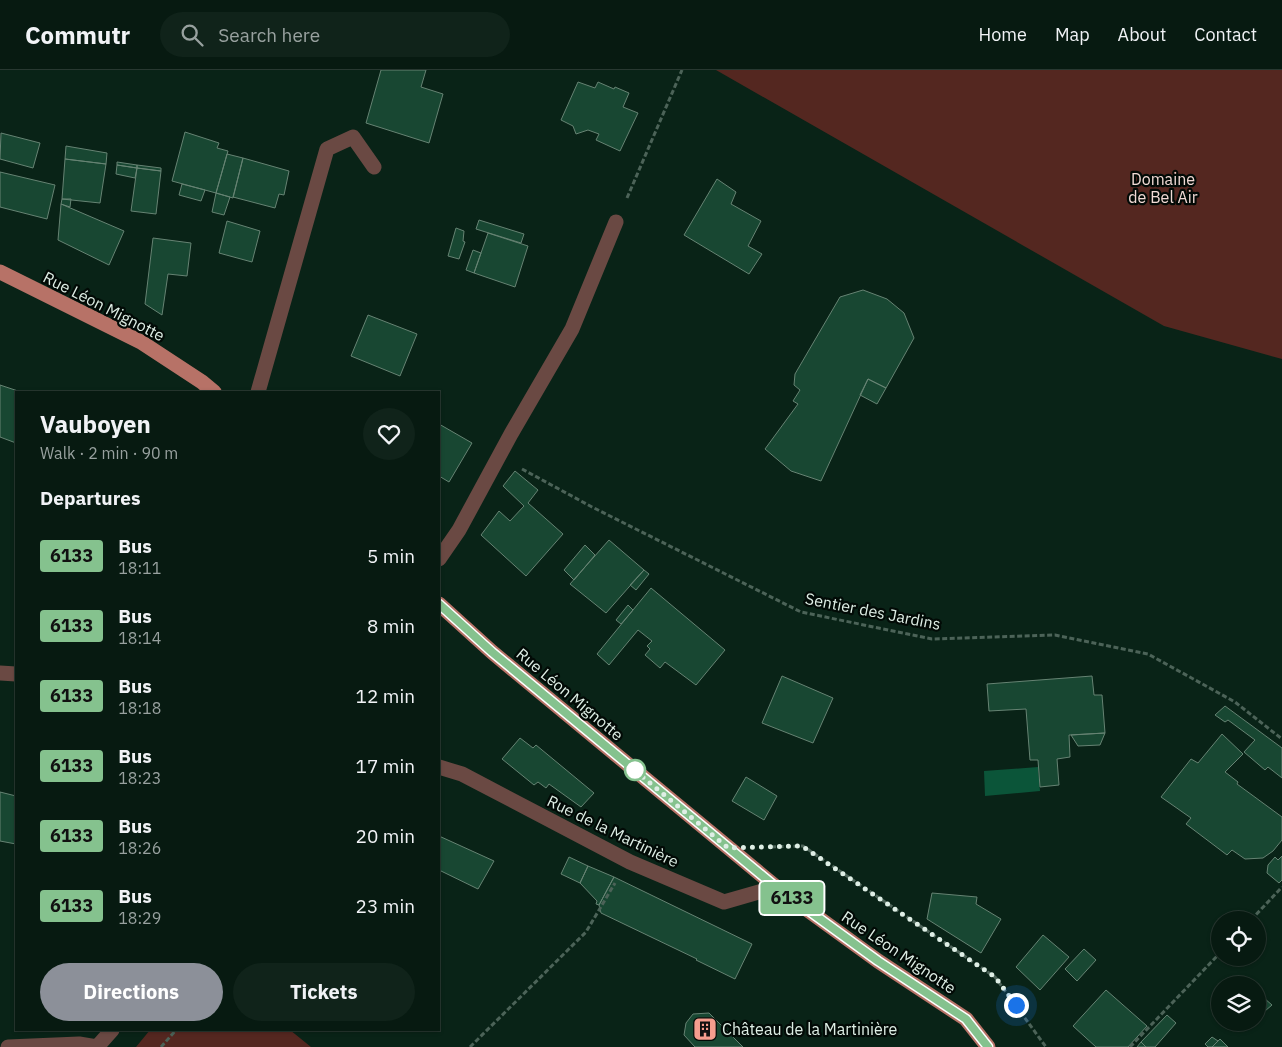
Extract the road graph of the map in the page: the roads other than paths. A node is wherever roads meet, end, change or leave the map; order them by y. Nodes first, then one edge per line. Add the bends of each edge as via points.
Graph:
1 (374, 167) dead end
2 (616, 222) road end
3 (0, 272) edge
4 (213, 391) edge
5 (258, 391) edge
6 (440, 558) edge
7 (440, 605) edge
8 (0, 673) edge
9 (15, 674) edge
10 (440, 768) edge
11 (776, 887) junction
12 (111, 1031) edge
13 (8, 1047) edge
14 (97, 1047) edge
15 (988, 1047) edge

1 - 5 street via 354,137 327,150
2 - 6 street via 572,329 459,530
3 - 4 main road, Rue Léon Mignotte via 141,342
7 - 11 main road, Rue Léon Mignotte via 492,652
8 - 9 street
10 - 11 street, Rue de la Martinière via 462,774 630,862 724,902
11 - 15 main road, Rue Léon Mignotte via 878,961 966,1019
12 - 14 street
13 - 14 street via 79,1044

